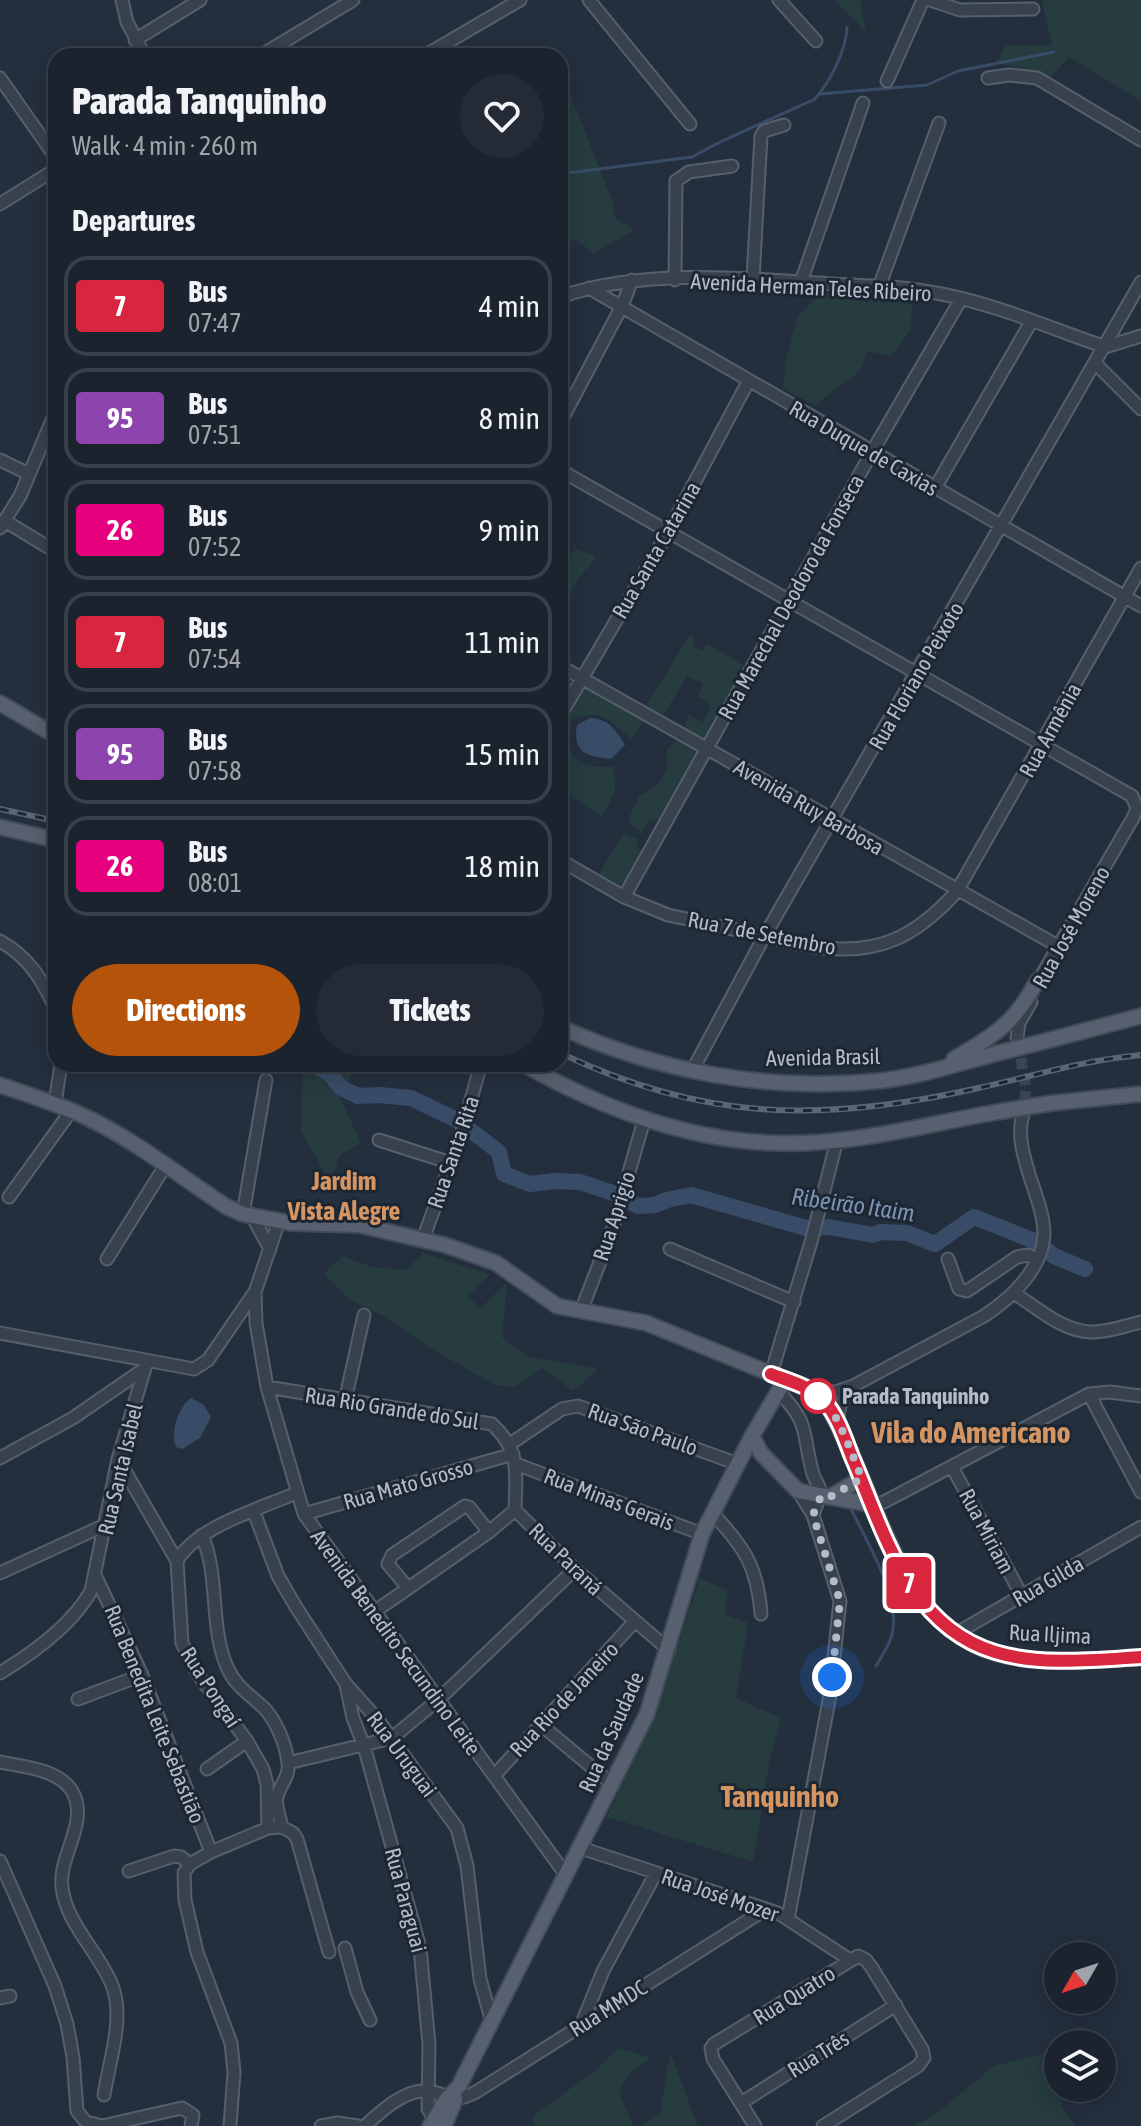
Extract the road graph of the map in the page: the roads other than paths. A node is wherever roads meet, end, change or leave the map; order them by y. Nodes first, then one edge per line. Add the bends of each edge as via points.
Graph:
1 (122, 0) edge
2 (200, 0) edge
3 (353, 0) edge
4 (520, 0) edge
5 (589, 0) edge
6 (779, 0) edge
7 (923, 0) edge
8 (930, 0) edge
9 (1033, 9) dead end
10 (135, 40) junction
11 (816, 41) dead end
12 (140, 48) edge
13 (273, 48) edge
14 (438, 48) edge
15 (0, 78) edge
16 (988, 78) dead end
17 (887, 81) dead end
18 (863, 103) dead end
19 (939, 123) dead end
20 (690, 124) dead end
21 (784, 125) dead end
22 (1141, 140) edge
23 (48, 147) edge
24 (732, 166) dead end
25 (48, 174) edge
26 (0, 204) edge
27 (753, 279) junction
28 (632, 280) junction
29 (675, 280) junction
30 (801, 282) junction
31 (1141, 282) edge
32 (879, 287) junction
33 (589, 288) junction
34 (568, 295) edge
35 (961, 299) junction
36 (622, 306) junction
37 (1031, 322) junction
38 (1141, 336) edge
39 (1105, 347) junction
40 (1095, 363) junction
41 (748, 382) junction
42 (568, 408) edge
43 (1141, 409) edge
44 (48, 430) edge
45 (872, 452) junction
46 (0, 460) edge
47 (29, 474) junction
48 (568, 475) edge
49 (935, 488) junction
50 (3, 524) edge
51 (1001, 526) junction
52 (667, 534) junction
53 (48, 548) edge
54 (1141, 568) edge
55 (1124, 596) junction
56 (790, 602) junction
57 (1141, 606) edge
58 (568, 670) edge
59 (918, 673) junction
60 (582, 678) junction
61 (568, 702) edge
62 (0, 703) edge
63 (7, 710) edge
64 (48, 729) edge
65 (1042, 744) junction
66 (707, 748) junction
67 (832, 821) junction
68 (0, 827) edge
69 (48, 838) edge
70 (568, 865) edge
71 (957, 891) junction
72 (624, 897) junction
73 (765, 935) junction
74 (0, 941) edge
75 (1058, 946) junction
76 (1038, 980) junction
77 (48, 991) edge
78 (1139, 1019) edge
79 (568, 1031) edge
80 (1024, 1041) junction
81 (940, 1068) junction
82 (692, 1071) junction
83 (60, 1072) edge
84 (479, 1072) edge
85 (538, 1072) edge
86 (266, 1080) dead end
87 (0, 1085) edge
88 (1141, 1094) edge
89 (55, 1103) junction
90 (71, 1111) junction
91 (1023, 1114) tunnel mouth
92 (644, 1120) junction
93 (379, 1140) dead end
94 (837, 1140) junction
95 (451, 1163) junction
96 (165, 1166) junction
97 (9, 1197) dead end
98 (248, 1215) junction
99 (279, 1221) junction
100 (423, 1239) junction
101 (270, 1249) junction
102 (670, 1249) dead end
103 (1038, 1257) junction
104 (107, 1259) dead end
105 (948, 1259) dead end
106 (255, 1292) junction
107 (1014, 1293) junction
108 (794, 1302) junction
109 (581, 1311) junction
110 (364, 1315) dead end
111 (1141, 1322) edge
112 (0, 1333) edge
113 (146, 1365) junction
114 (778, 1382) junction
115 (853, 1386) junction
116 (267, 1387) junction
117 (811, 1390) junction
118 (1089, 1394) junction
119 (1141, 1396) edge
120 (345, 1401) junction
121 (837, 1423) junction
122 (752, 1436) junction
123 (761, 1453) junction
124 (513, 1454) junction
125 (0, 1458) edge
126 (741, 1458) junction
127 (118, 1459) junction
128 (952, 1467) junction
129 (862, 1478) junction
130 (798, 1491) junction
131 (1141, 1492) edge
132 (296, 1493) junction
133 (826, 1496) junction
134 (873, 1505) junction
135 (515, 1510) junction
136 (254, 1512) junction
137 (712, 1513) junction
138 (304, 1514) junction
139 (813, 1515) junction
140 (105, 1525) junction
141 (1141, 1527) edge
142 (489, 1532) junction
143 (702, 1534) junction
144 (202, 1535) junction
145 (177, 1561) junction
146 (575, 1569) junction
147 (0, 1573) edge
148 (96, 1577) junction
149 (408, 1588) junction
150 (1022, 1596) junction
151 (374, 1612) junction
152 (761, 1614) dead end
153 (634, 1622) junction
154 (955, 1634) junction
155 (669, 1650) junction
156 (1141, 1657) edge
157 (0, 1673) edge
158 (142, 1675) junction
159 (346, 1684) junction
160 (78, 1699) dead end
161 (439, 1699) junction
162 (540, 1724) junction
163 (392, 1738) junction
164 (247, 1741) junction
165 (364, 1746) junction
166 (0, 1762) edge
167 (288, 1763) junction
168 (207, 1769) dead end
169 (494, 1776) junction
170 (613, 1785) junction
171 (282, 1827) junction
172 (268, 1828) junction
173 (581, 1848) junction
174 (211, 1852) junction
175 (0, 1861) edge
176 (190, 1864) junction
177 (129, 1871) dead end
178 (656, 1873) junction
179 (566, 1875) junction
180 (766, 1909) junction
181 (788, 1919) junction
182 (345, 1948) dead end
183 (329, 1952) dead end
184 (850, 1960) junction
185 (896, 2005) junction
186 (491, 2019) junction
187 (370, 2020) dead end
188 (582, 2024) junction
189 (428, 2091) junction
190 (104, 2095) dead end
191 (452, 2097) junction
192 (741, 2103) junction
193 (436, 2124) edge
194 (191, 2126) edge
195 (230, 2126) edge
196 (321, 2126) edge
197 (358, 2126) edge
198 (365, 2126) edge
199 (755, 2126) edge
200 (823, 2126) edge

1 - 10 street
2 - 10 street
3 - 13 street
4 - 14 street
5 - 20 street
6 - 11 street
7 - 17 street
8 - 9 street via 960,10
10 - 12 street
15 - 23 street
16 - 22 street via 1037,78
18 - 30 street
19 - 32 street
21 - 27 street via 761,136
24 - 29 street via 689,172 676,181
25 - 26 street
27 - 29 street, Avenida Herman Teles Ribeiro
27 - 30 street, Avenida Herman Teles Ribeiro
28 - 29 street, Avenida Herman Teles Ribeiro
28 - 33 street, Avenida Herman Teles Ribeiro
28 - 36 street
30 - 32 street, Avenida Herman Teles Ribeiro
31 - 39 street, Rua Floriano Peixoto
32 - 35 street, Avenida Herman Teles Ribeiro
33 - 34 street, Avenida Herman Teles Ribeiro
33 - 36 street, Rua Duque de Caxias
35 - 37 street, Avenida Herman Teles Ribeiro
35 - 45 street, Rua Marechal Deodoro da Fonseca
36 - 41 street, Rua Duque de Caxias
36 - 42 street
37 - 39 street, Avenida Herman Teles Ribeiro
37 - 49 street
38 - 39 street
39 - 40 street, Rua Floriano Peixoto
40 - 43 street
40 - 51 street, Rua Floriano Peixoto
41 - 45 street, Rua Duque de Caxias
41 - 52 street, Rua Santa Catarina
44 - 47 street
45 - 49 street, Rua Duque de Caxias
45 - 56 street, Rua Marechal Deodoro da Fonseca
46 - 47 street
47 - 50 street
48 - 52 street
49 - 51 street, Rua Duque de Caxias
50 - 53 street
51 - 55 street, Rua Duque de Caxias
51 - 59 street, Rua Floriano Peixoto
52 - 56 street
52 - 60 street, Rua Santa Catarina
54 - 55 street, Rua Armênia
55 - 57 street, Rua Duque de Caxias
55 - 65 street, Rua Armênia
56 - 59 street
56 - 66 street, Rua Marechal Deodoro da Fonseca
58 - 60 street, Avenida Ruy Barbosa
59 - 65 street
59 - 67 street, Rua Floriano Peixoto
60 - 61 street, Rua Santa Catarina
60 - 66 street, Avenida Ruy Barbosa
62 - 63 main road
63 - 64 main road
65 - 71 street, Rua Armênia
65 - 75 street, Rua José Moreno via 1127,791 1135,803 1133,818
66 - 67 street, Avenida Ruy Barbosa
66 - 72 street, Rua Marechal Deodoro da Fonseca
67 - 71 street, Avenida Ruy Barbosa
67 - 73 street, Rua Floriano Peixoto
68 - 69 main road
70 - 72 street, Rua 7 de Setembro
71 - 73 street, Rua 7 de Setembro via 910,933 875,946 840,950
71 - 75 street, Avenida Ruy Barbosa
72 - 73 street, Rua 7 de Setembro via 668,915
73 - 82 street, Rua Floriano Peixoto
74 - 77 street via 31,965
75 - 76 street, Rua José Moreno
76 - 80 street, Rua José Moreno via 1019,1023
76 - 81 main road via 1008,1021
78 - 80 main road, Avenida Brasil
79 - 82 main road, Avenida Brasil
80 - 81 main road, Avenida Brasil, bridge
81 - 82 main road, Avenida Brasil via 880,1081 821,1084
83 - 89 street
84 - 95 street, Rua Santa Rita
85 - 92 main road
86 - 98 street
87 - 89 main road
88 - 94 main road, bridge via 1052,1103
89 - 90 main road
90 - 96 main road
90 - 97 street
91 - 103 street via 1020,1137 1043,1225
92 - 94 main road via 744,1140
92 - 109 street, Rua Aprigio
93 - 95 street
94 - 108 street, Rua da Saudade
95 - 100 street, Rua Santa Rita
96 - 98 main road
96 - 104 street
98 - 99 main road
98 - 101 street
99 - 100 main road via 359,1225
99 - 101 street, Avenida Benedito Secundino Leite
100 - 109 main road via 496,1263 552,1304
101 - 106 street, Avenida Benedito Secundino Leite
102 - 108 street
103 - 105 street via 1017,1257 967,1291 955,1283
103 - 107 street
106 - 113 street via 200,1367
106 - 116 street, Avenida Benedito Secundino Leite
107 - 111 street via 1077,1330 1103,1331
107 - 115 street via 969,1325
108 - 114 street, Rua da Saudade
109 - 114 main road via 646,1323
110 - 120 street
112 - 113 street
113 - 125 street via 73,1418
113 - 127 street, Rua Santa Isabel
114 - 117 main road
114 - 122 main road, Rua da Saudade
114 - 133 street via 806,1429 812,1471
115 - 117 street via 835,1392
115 - 121 street via 843,1399
116 - 120 street, Rua Rio Grande do Sul
116 - 132 street, Avenida Benedito Secundino Leite
117 - 121 main road, Rua Iljima
118 - 119 street
118 - 128 street
118 - 131 street
120 - 124 street, Rua Rio Grande do Sul via 492,1424
121 - 129 main road, Rua Iljima
122 - 123 main road
122 - 126 main road, Rua da Saudade
123 - 126 main road
123 - 130 main road
124 - 126 street, Rua São Paulo via 562,1409 578,1406
124 - 135 street, Rua Paraná
124 - 138 street, Rua Mato Grosso
124 - 143 street, Rua Minas Gerais
126 - 137 main road, Rua da Saudade
127 - 140 street, Rua Santa Isabel
127 - 145 street, Rua Pongaí
128 - 134 street
128 - 150 street, Rua Miriam
129 - 133 main road
129 - 134 main road, Rua Iljima
130 - 133 main road
130 - 139 street
132 - 136 street
132 - 138 street, Avenida Benedito Secundino Leite
133 - 134 main road
133 - 139 street
134 - 154 main road, Rua Iljima via 918,1597
135 - 142 street
135 - 146 street, Rua Paraná
136 - 144 street
136 - 159 street, Rua Uruguai via 278,1576
137 - 143 main road, Rua da Saudade
137 - 152 street via 743,1548 754,1570
138 - 151 street, Avenida Benedito Secundino Leite
139 - 181 street via 838,1592 839,1618
140 - 147 street
140 - 148 street, Rua Santa Isabel
141 - 150 street, Rua Gilda
142 - 149 street
142 - 149 street via 465,1506 392,1555 388,1564
143 - 155 main road, Rua da Saudade
144 - 145 street
144 - 167 street via 214,1573 219,1645 226,1666 274,1722
145 - 164 street, Rua Pongaí via 182,1643 197,1673
146 - 153 street, Rua Paraná
146 - 161 street
148 - 157 street, Rua Santa Isabel via 69,1620
148 - 158 street, Rua Benedita Leite Sebastião
149 - 151 street
150 - 154 street, Rua Gilda
151 - 161 street, Avenida Benedito Secundino Leite
153 - 155 street, Rua Paraná
153 - 162 street, Rua Rio de Janeiro
154 - 156 main road, Rua Iljima via 993,1652 1030,1659
155 - 170 main road, Rua da Saudade via 647,1714
158 - 160 street
158 - 174 street, Rua Benedita Leite Sebastião
159 - 163 street, Rua Uruguai
159 - 165 street, Rua Paraguai
161 - 163 street
161 - 169 street, Avenida Benedito Secundino Leite
162 - 169 street, Rua Rio de Janeiro
162 - 170 street
163 - 165 street
163 - 186 street, Rua Uruguai via 457,1828
164 - 168 street
164 - 172 street, Rua Pongaí via 267,1784
165 - 167 street
165 - 189 street, Rua Paraguai via 420,1948 428,2015
166 - 190 street via 52,1774 75,1798 78,1814 61,1885 66,1906 113,1987 117,2011
167 - 171 street via 276,1800
169 - 179 street, Avenida Benedito Secundino Leite
170 - 173 main road, Rua da Saudade
171 - 172 street
171 - 183 street via 297,1839
172 - 174 street
173 - 178 street, Rua José Mozer
173 - 179 main road, Rua da Saudade
174 - 176 street
175 - 194 street via 67,2024 81,2118 102,2126 182,2108 193,2115
176 - 177 street via 174,1856
176 - 195 street via 184,1887 193,1937 234,2057
178 - 180 street, Rua José Mozer
178 - 188 street via 603,1971
179 - 186 main road, Rua da Saudade
180 - 181 street, Rua José Mozer
180 - 188 street, Rua MMDC
181 - 184 street, Rua José Mozer
182 - 187 street
184 - 185 street, Rua Quatro via 866,1960
184 - 192 street, Rua Quatro via 714,2044 713,2059
185 - 192 street, Rua Três
185 - 200 street via 924,2058
186 - 191 main road, Rua da Saudade
188 - 191 street, Rua MMDC via 476,2092
189 - 191 street
189 - 193 street, Rua Paraguai via 428,2109
189 - 198 street via 403,2098
191 - 193 main road, Rua da Saudade
192 - 199 street
196 - 197 street

